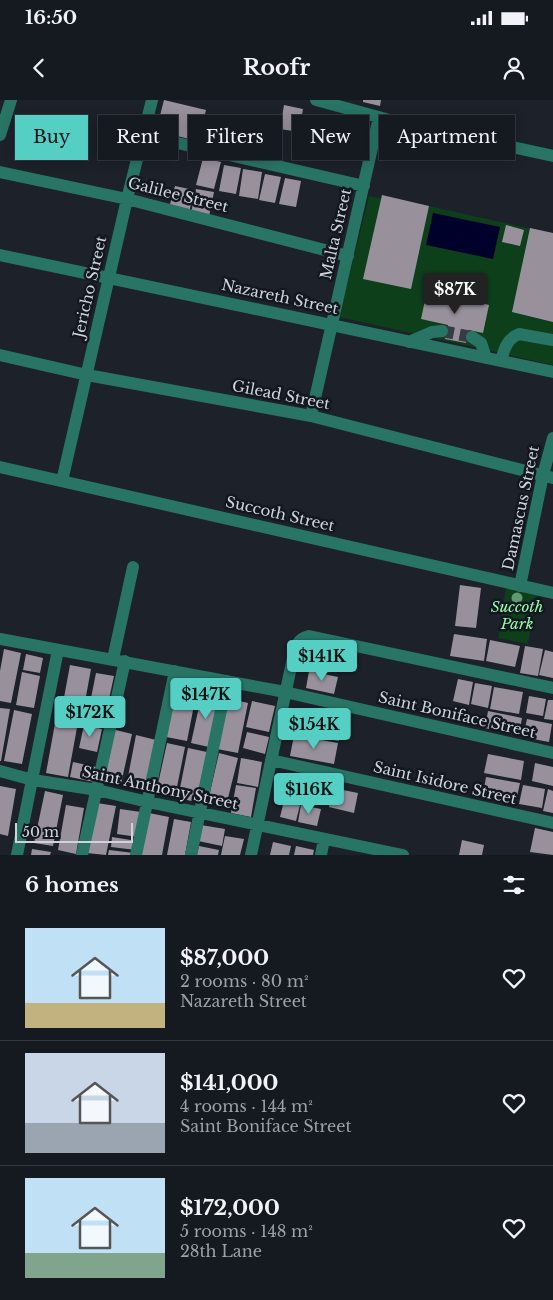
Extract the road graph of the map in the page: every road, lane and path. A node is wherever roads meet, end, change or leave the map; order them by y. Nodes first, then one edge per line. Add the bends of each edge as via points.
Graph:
1 (12, 100) edge
2 (152, 100) edge
3 (316, 100) edge
4 (148, 115) edge
5 (379, 117) joint
6 (0, 135) edge
7 (178, 143) edge
8 (515, 147) edge
9 (553, 156) edge
10 (137, 160) edge
11 (0, 172) edge
12 (364, 186) junction
13 (127, 199) junction
14 (0, 255) edge
15 (348, 256) junction
16 (108, 278) junction
17 (332, 325) junction
18 (442, 331) tunnel mouth
19 (472, 337) tunnel mouth
20 (553, 340) edge
21 (409, 342) junction
22 (0, 355) edge
23 (486, 358) junction
24 (501, 361) junction
25 (553, 372) edge
26 (87, 375) junction
27 (311, 416) junction
28 (553, 438) edge
29 (0, 468) edge
30 (548, 476) edge
31 (62, 481) junction
32 (133, 567) dead end
33 (520, 586) junction
34 (553, 593) edge
35 (0, 639) edge
36 (58, 650) junction
37 (119, 660) junction
38 (175, 671) junction
39 (227, 681) junction
40 (553, 688) edge
41 (285, 692) junction
42 (553, 754) edge
43 (271, 760) junction
44 (0, 771) edge
45 (33, 780) junction
46 (97, 790) junction
47 (148, 802) junction
48 (200, 813) junction
49 (553, 823) edge
50 (257, 825) junction
51 (324, 839) junction
52 (396, 854) edge
53 (18, 855) edge
54 (82, 855) edge
55 (136, 855) edge
56 (191, 855) edge
57 (251, 855) edge
58 (321, 855) edge

1 - 6 street
2 - 4 street, Jericho Street
3 - 5 street
5 - 12 street, Malta Street
7 - 12 street
8 - 9 street
10 - 13 street, Jericho Street
11 - 13 street, Galilee Street
12 - 15 street, Malta Street
13 - 15 street, Galilee Street
13 - 16 street, Jericho Street
14 - 16 street, Nazareth Street
15 - 17 street, Malta Street
16 - 17 street, Nazareth Street
16 - 26 street, Jericho Street
17 - 21 street, Nazareth Street
17 - 27 street, Malta Street
18 - 21 street
19 - 23 street via 480,343
20 - 24 street via 519,334 510,339
21 - 23 street, Nazareth Street
22 - 26 street, Gilead Street
23 - 24 street, Nazareth Street
24 - 25 street, Nazareth Street
26 - 27 street, Gilead Street
26 - 31 street, Jericho Street
27 - 30 street, Gilead Street
28 - 30 street, Damascus Street
29 - 31 street, Succoth Street
30 - 33 street, Damascus Street
31 - 33 street, Succoth Street
32 - 37 street
33 - 34 street, Succoth Street
35 - 36 street, Saint Boniface Street
36 - 37 street, Saint Boniface Street
36 - 45 street
37 - 38 street, Saint Boniface Street
37 - 46 street
38 - 39 street, Saint Boniface Street
38 - 47 street
39 - 41 street, Saint Boniface Street
39 - 48 street
40 - 41 street via 309,636 303,637 295,648
41 - 42 street, Saint Boniface Street
41 - 43 street
43 - 49 street, Saint Isidore Street
43 - 50 street
44 - 45 street, Saint Anthony Street
45 - 46 street, Saint Anthony Street
45 - 53 street
46 - 47 street, Saint Anthony Street
46 - 54 street
47 - 48 street, Saint Anthony Street
47 - 55 street
48 - 50 street, Saint Anthony Street
48 - 56 street
50 - 51 street, Saint Anthony Street
50 - 57 street
51 - 52 street, Saint Anthony Street
51 - 58 street

